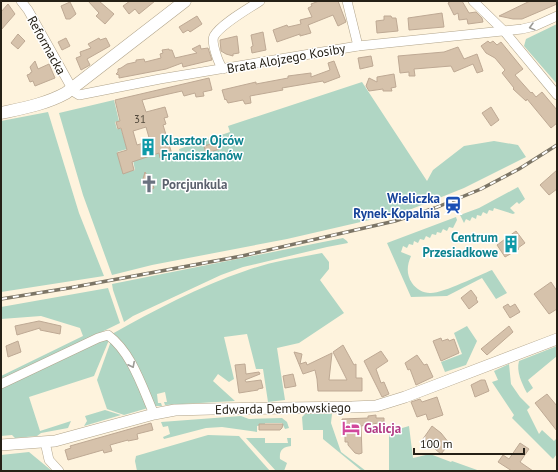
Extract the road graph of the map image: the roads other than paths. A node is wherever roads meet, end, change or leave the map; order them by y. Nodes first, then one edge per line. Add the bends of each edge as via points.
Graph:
1 (21, 1) edge
2 (185, 1) edge
3 (260, 1) edge
4 (347, 1) edge
5 (473, 1) edge
6 (557, 16) edge
7 (504, 31) junction
8 (358, 46) junction
9 (223, 68) junction
10 (72, 90) junction
11 (557, 95) edge
12 (1, 113) edge
13 (557, 339) edge
14 (1, 384) edge
15 (153, 411) junction
16 (45, 442) junction
17 (1, 445) edge
18 (59, 471) edge

1 - 10 street, Reformacka
2 - 10 main road
3 - 9 street via 215,35 214,48
4 - 8 street
5 - 7 street
6 -> 7 street, Brata Alojzego Kosiby via 535,26
7 - 8 street, Brata Alojzego Kosiby
7 - 11 street
8 - 9 street, Brata Alojzego Kosiby
9 - 10 street, Brata Alojzego Kosiby via 84,94 75,94
10 - 12 main road via 36,106
13 - 15 street, Edwarda Dembowskiego via 376,406
14 -> 15 street via 108,335 128,358
15 - 16 street, Edwarda Dembowskiego via 65,439
16 - 17 street, Edwarda Dembowskiego
16 - 18 street via 49,460

